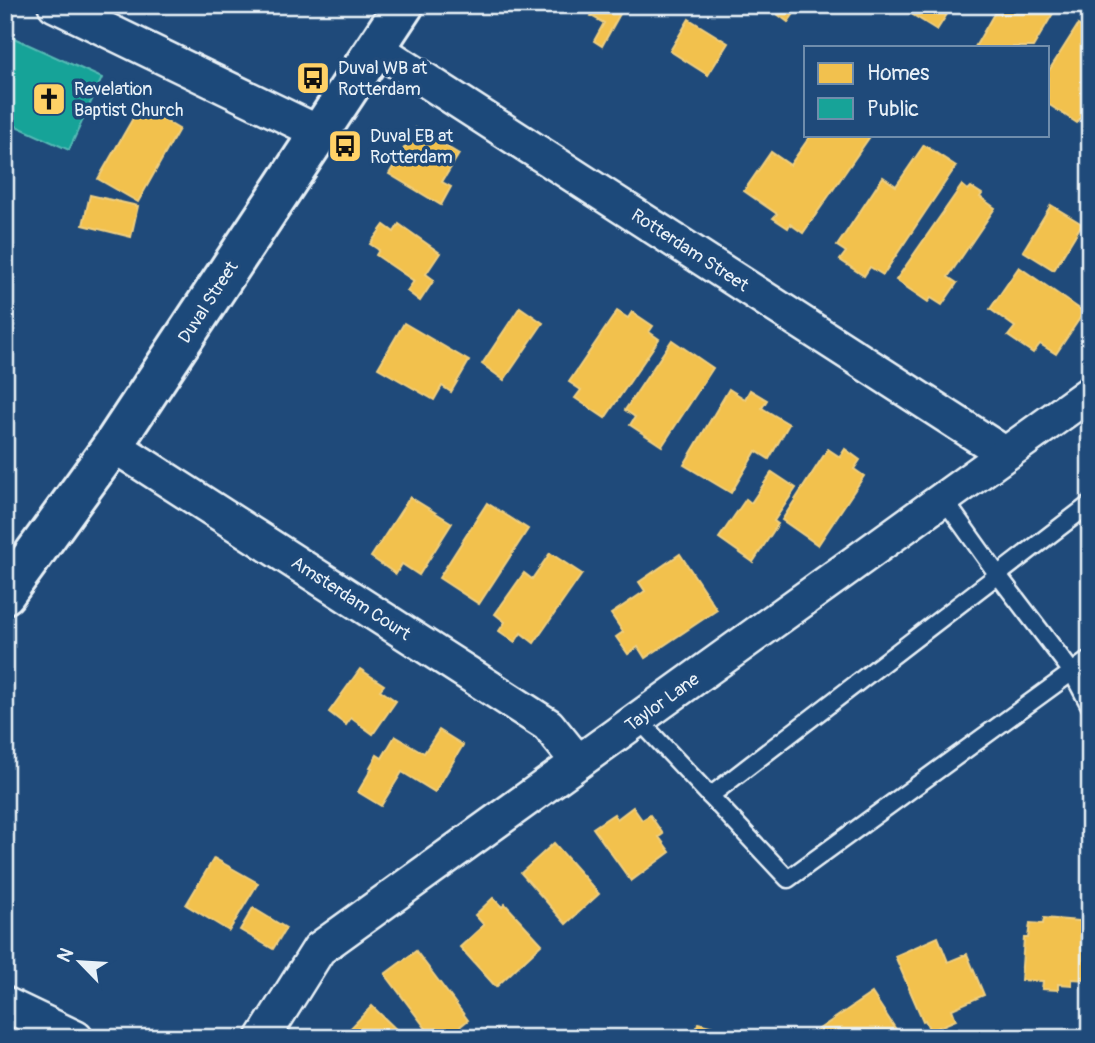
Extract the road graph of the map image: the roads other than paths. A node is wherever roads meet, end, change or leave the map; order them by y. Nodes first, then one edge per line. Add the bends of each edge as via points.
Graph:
1 (55, 5) edge
2 (404, 5) edge
3 (376, 48) junction
4 (320, 133) junction
5 (1090, 393) edge
6 (113, 445) junction
7 (1004, 453) junction
8 (943, 498) junction
9 (1090, 504) edge
10 (998, 575) junction
11 (5, 594) edge
12 (1090, 659) edge
13 (1072, 672) junction
14 (1090, 706) edge
15 (638, 719) junction
16 (578, 762) junction
17 (710, 796) junction
18 (5, 1004) edge
19 (76, 1038) edge
20 (263, 1038) edge

1 - 4 street
2 - 3 street, Duval Street
3 - 4 street, Duval Street
3 - 7 street, Rotterdam Street
4 - 6 street, Duval Street
5 - 7 street, Taylor Lane
6 - 11 street, Duval Street
6 - 16 street, Amsterdam Court via 548,725
7 - 8 street, Taylor Lane
8 - 10 lane
8 - 15 street, Taylor Lane
9 - 10 lane
10 - 13 lane
10 - 17 lane
12 - 13 lane
13 - 14 lane
13 - 17 lane via 788,878
15 - 16 street, Taylor Lane
15 - 17 lane
16 - 20 street, Taylor Lane via 319,949
18 - 19 street

